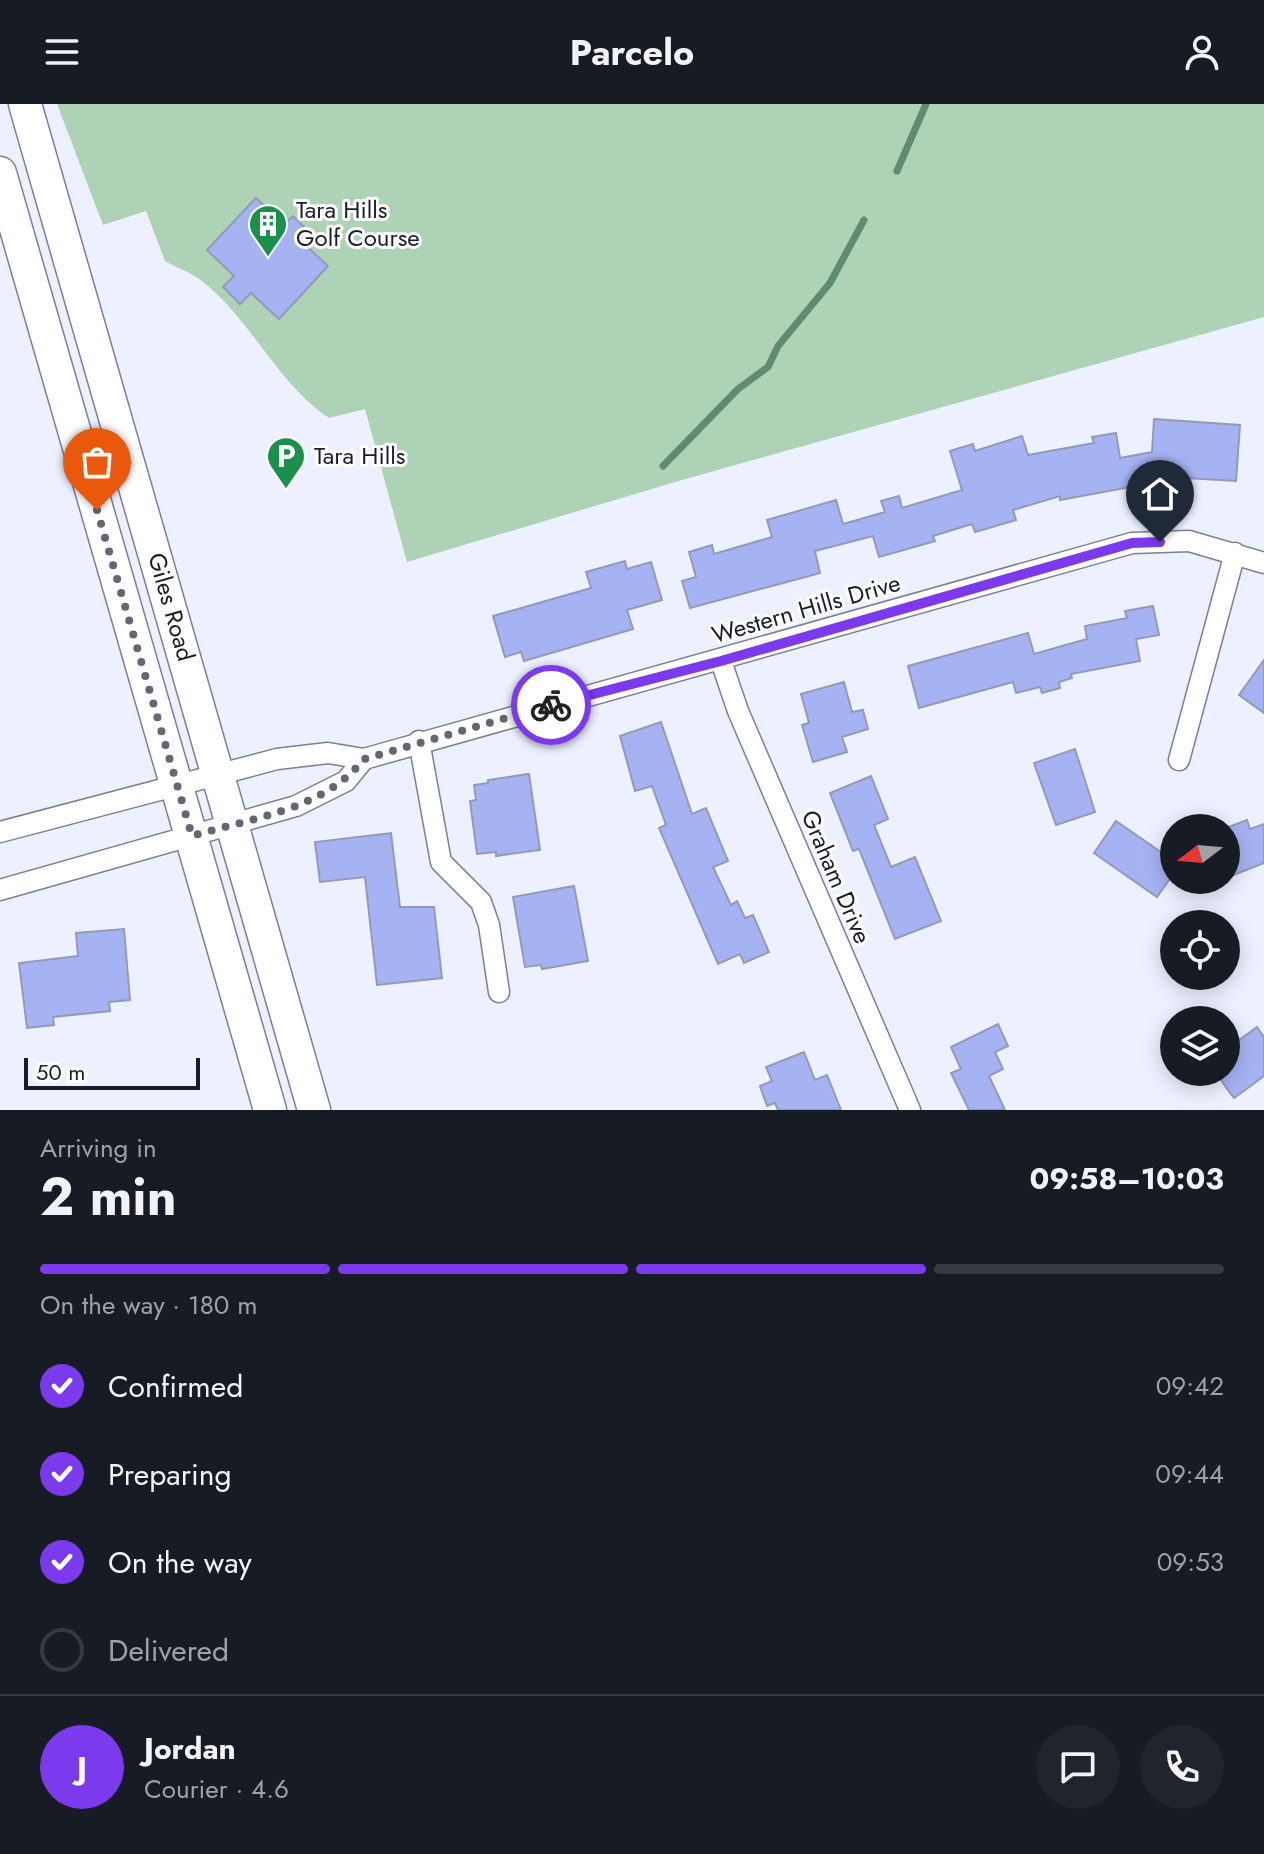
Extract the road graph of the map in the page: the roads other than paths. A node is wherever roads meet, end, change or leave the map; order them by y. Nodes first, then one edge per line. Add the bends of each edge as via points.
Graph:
1 (25, 104) edge
2 (0, 173) edge
3 (1235, 553) junction
4 (1264, 563) edge
5 (721, 661) junction
6 (419, 741) junction
7 (364, 759) junction
8 (1179, 760) dead end
9 (218, 772) junction
10 (177, 785) junction
11 (233, 824) junction
12 (0, 832) edge
13 (192, 836) junction
14 (0, 890) edge
15 (499, 992) dead end
16 (270, 1110) edge
17 (314, 1110) edge
18 (910, 1110) edge

1 - 9 main road, Giles Road
2 - 10 main road, Giles Road
3 - 4 street, Western Hills Drive
3 - 5 street, Western Hills Drive via 1189,541 1132,543
3 - 8 street
5 - 6 street, Western Hills Drive
5 - 18 street, Graham Drive
6 - 7 street, Western Hills Drive
6 - 15 street via 441,862 481,902
7 - 9 street, Western Hills Drive via 328,753
7 - 11 street, Western Hills Drive via 346,781 317,797
9 - 10 street, Western Hills Drive
9 - 11 main road, Giles Road
10 - 12 street, Western Hills Drive
10 - 13 main road, Giles Road
11 - 13 street, Western Hills Drive
11 - 17 main road, Giles Road
13 - 14 street, Western Hills Drive
13 - 16 main road, Giles Road

